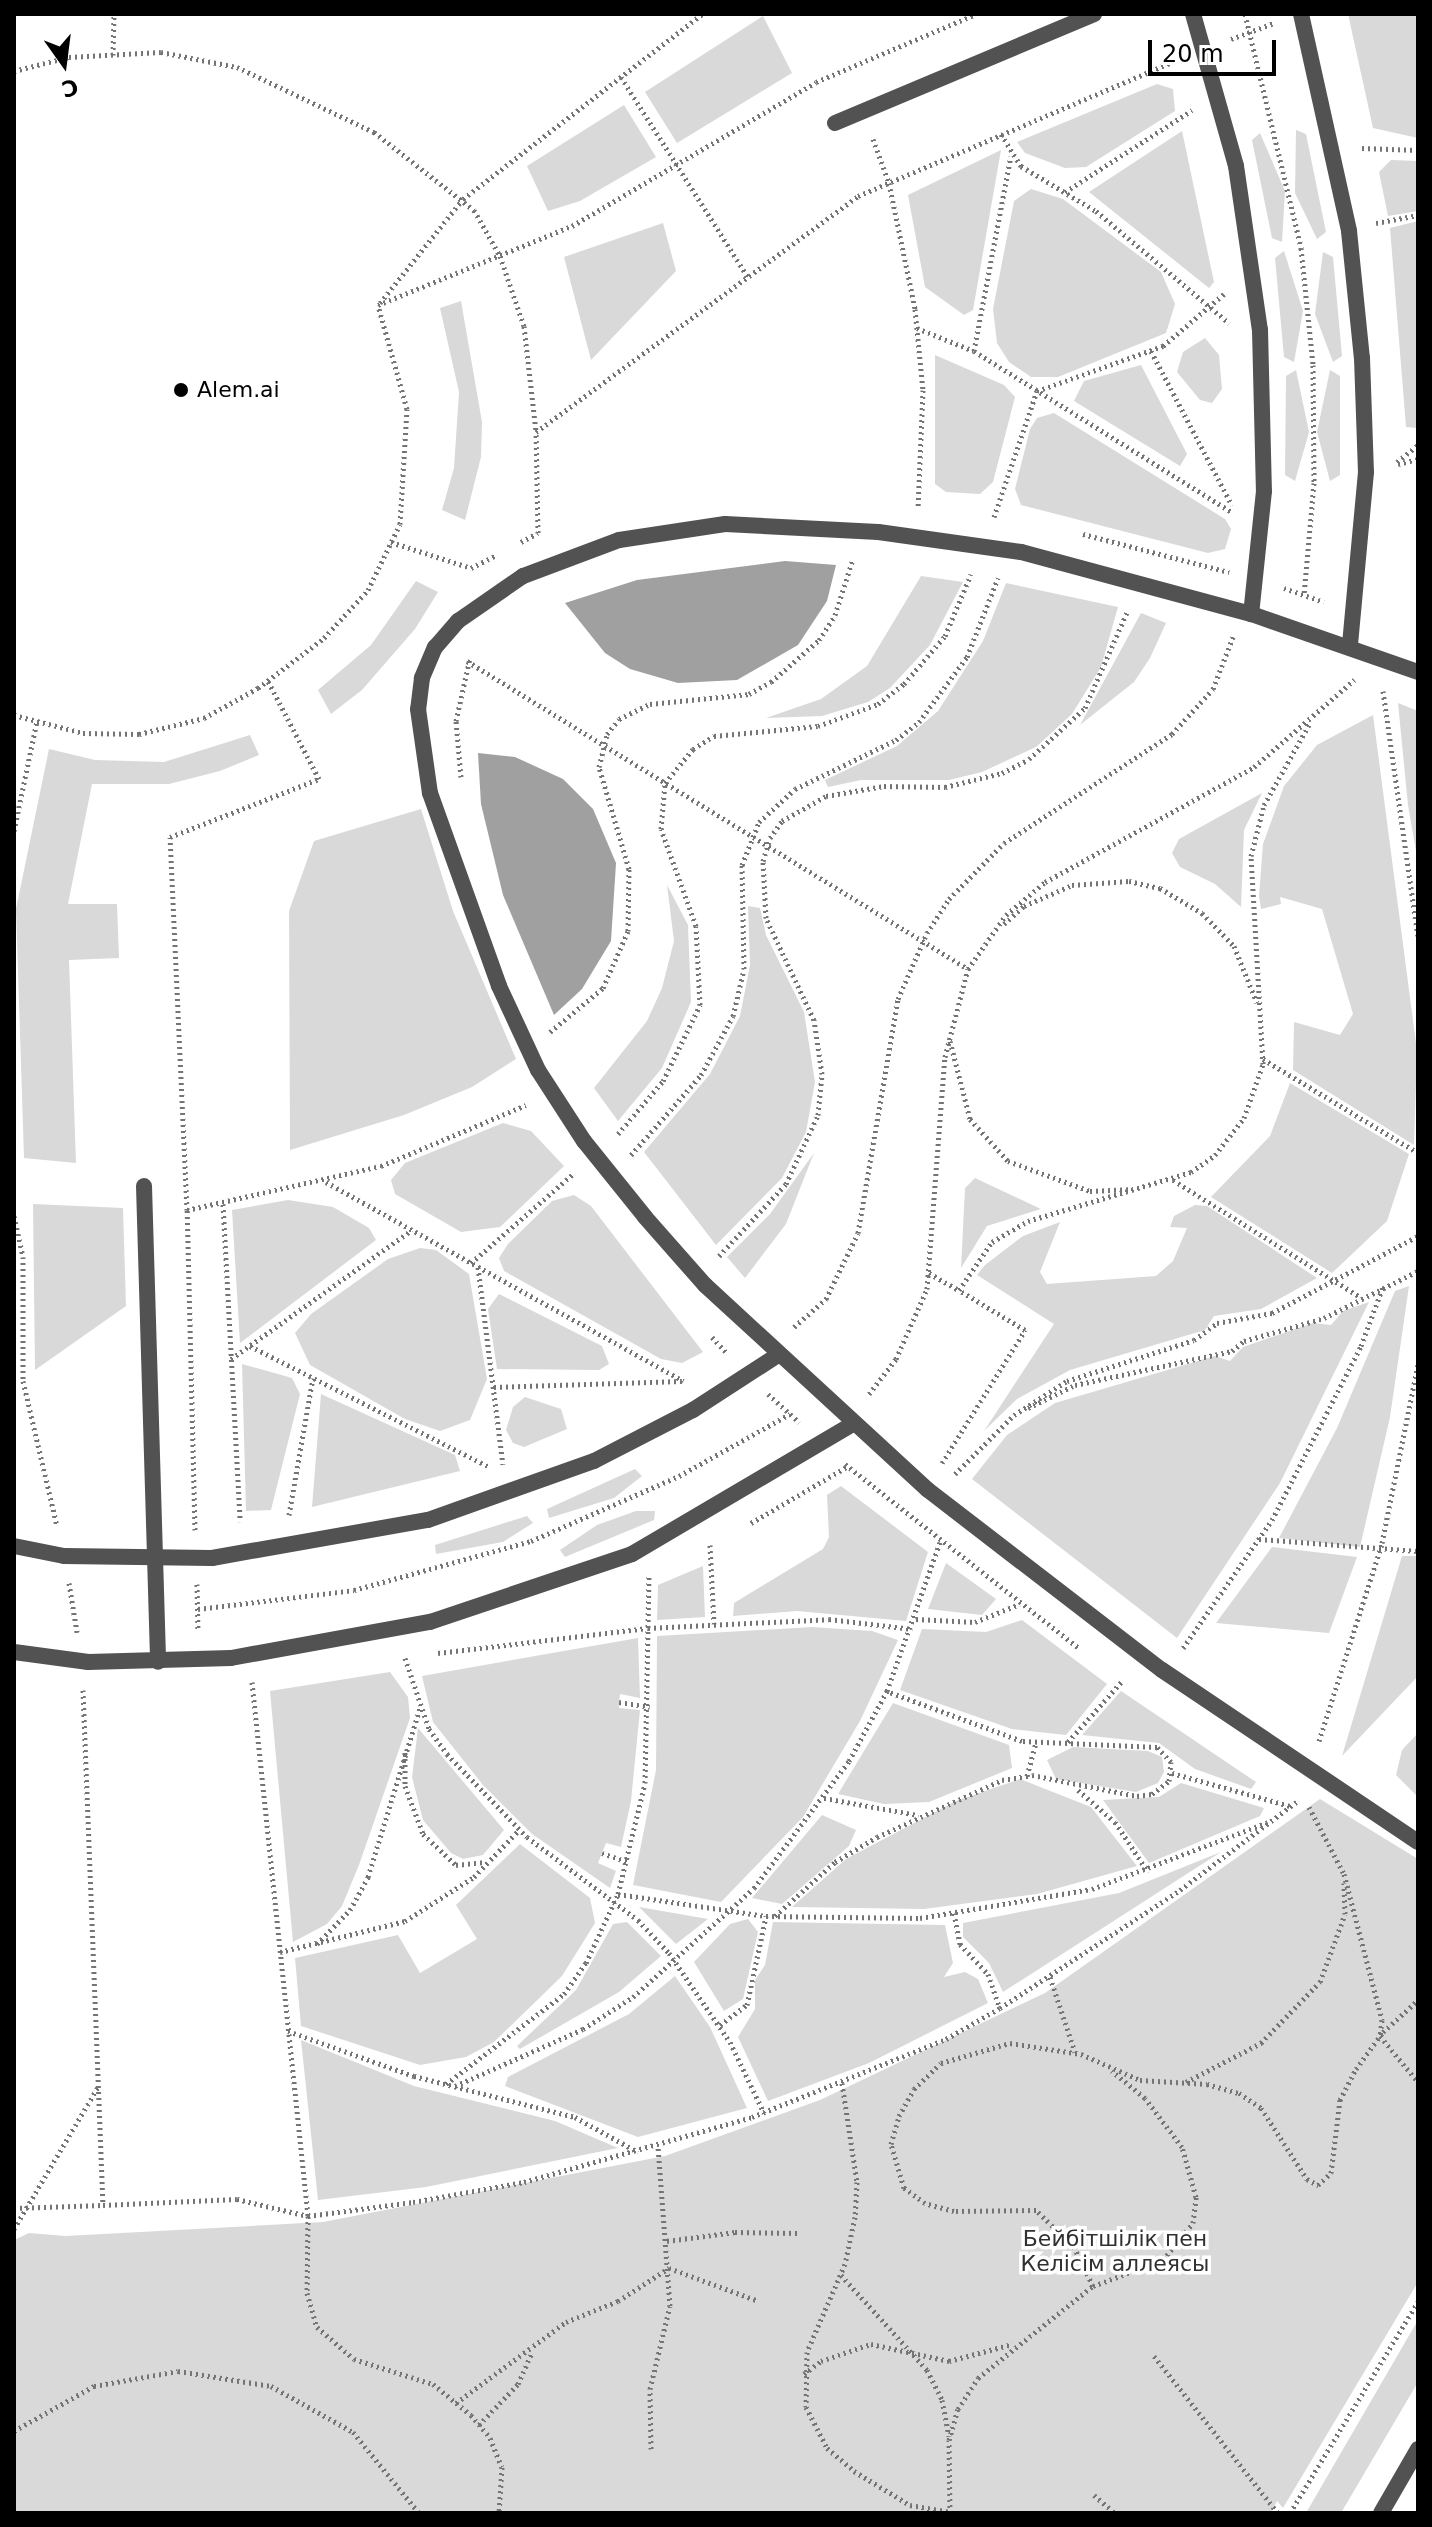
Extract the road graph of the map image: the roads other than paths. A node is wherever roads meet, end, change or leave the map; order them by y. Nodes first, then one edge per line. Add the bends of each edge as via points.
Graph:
1 (1094, 14) edge
2 (1193, 14) edge
3 (1294, 16) edge
4 (835, 123) dead end
5 (1251, 614) junction
6 (1350, 646) junction
7 (1418, 672) edge
8 (144, 1186) dead end
9 (778, 1355) junction
10 (853, 1424) junction
11 (14, 1546) edge
12 (156, 1560) junction
13 (14, 1652) edge
14 (158, 1662) junction
15 (1418, 1842) edge
16 (1418, 2449) edge
17 (1381, 2513) edge

1 - 4 street
2 - 5 street via 1236,166 1260,330 1264,491
3 - 6 street via 1349,231 1362,358 1366,472
5 - 6 street
5 - 9 street via 1021,552 912,537 725,524 619,540 523,576 486,598 435,647 422,678 418,709 430,793 479,936 538,1070 584,1141 645,1217
6 - 7 street
8 - 12 street
9 - 10 street
9 - 12 street via 629,1444 486,1504 314,1545
10 - 14 street via 689,1524 567,1580 355,1639
10 - 15 street via 928,1490 1162,1670
11 - 12 street via 64,1556
12 - 14 street
13 - 14 street via 82,1661
16 - 17 street

